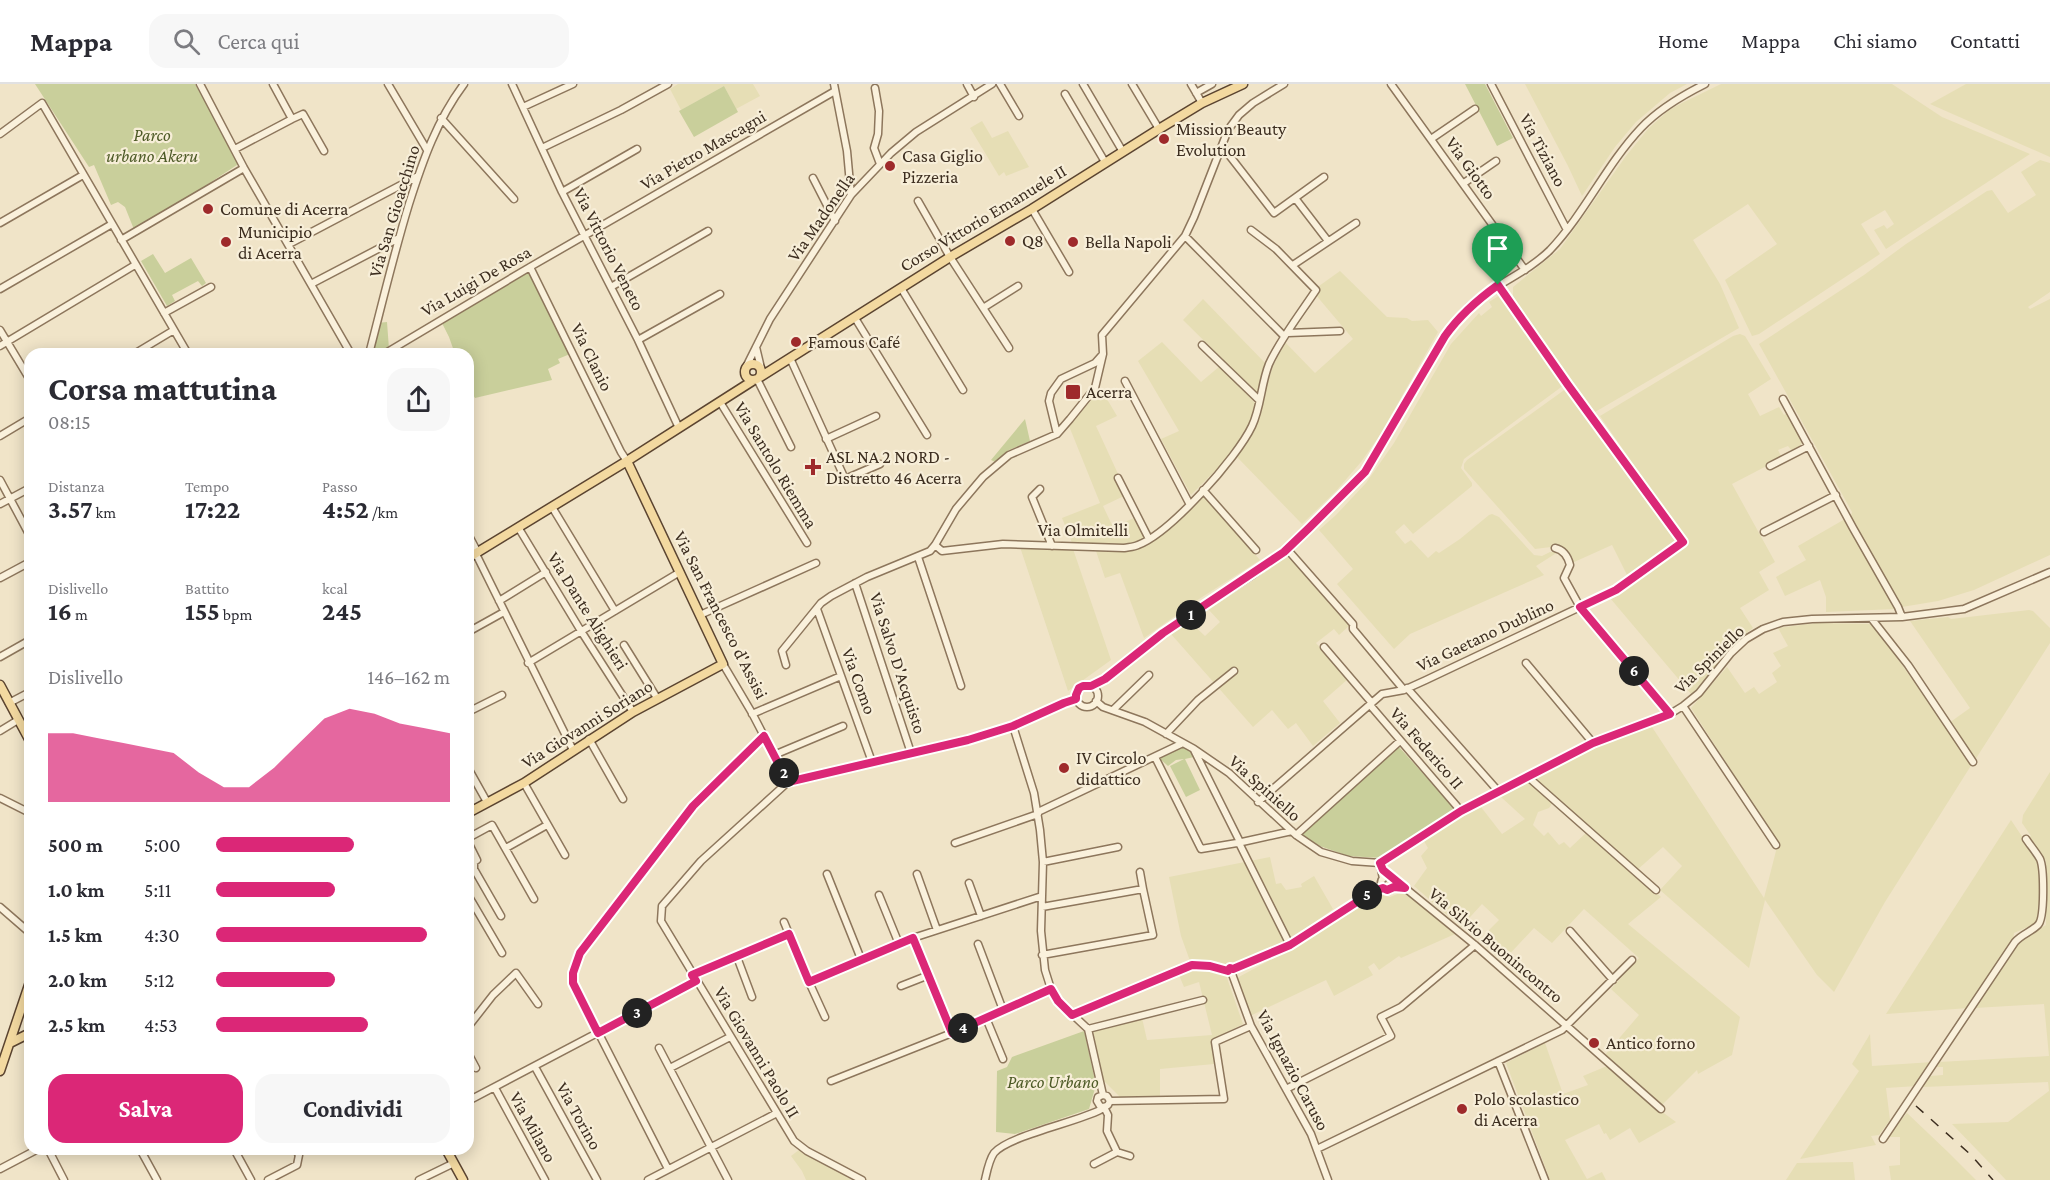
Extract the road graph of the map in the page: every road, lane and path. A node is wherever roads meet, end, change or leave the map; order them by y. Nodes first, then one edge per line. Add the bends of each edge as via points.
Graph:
1 (200, 84) edge
2 (273, 84) edge
3 (388, 84) edge
4 (464, 84) edge
5 (512, 84) edge
6 (573, 84) edge
7 (668, 84) edge
8 (967, 84) edge
9 (992, 84) edge
10 (1000, 84) edge
11 (1083, 84) edge
12 (1132, 84) edge
13 (1191, 84) edge
14 (1212, 84) edge
15 (1243, 84) edge
16 (1284, 84) edge
17 (1391, 84) edge
18 (1491, 84) edge
19 (1705, 84) edge
20 (834, 88) edge
21 (875, 88) dead end
22 (1196, 93) junction
23 (1065, 94) dead end
24 (974, 97) junction
25 (1202, 103) junction
26 (523, 107) junction
27 (1475, 109) dead end
28 (1019, 116) dead end
29 (441, 118) junction
30 (292, 119) junction
31 (1159, 129) junction
32 (0, 134) edge
33 (1431, 139) junction
34 (1222, 146) junction
35 (542, 148) junction
36 (236, 149) junction
37 (637, 149) dead end
38 (427, 150) junction
39 (324, 151) dead end
40 (1122, 152) junction
41 (1496, 161) dead end
42 (1105, 162) junction
43 (880, 164) junction
44 (244, 168) junction
45 (83, 175) junction
46 (418, 176) junction
47 (1324, 177) dead end
48 (813, 178) dead end
49 (1464, 183) junction
50 (562, 192) junction
51 (851, 195) junction
52 (1295, 198) junction
53 (514, 199) dead end
54 (918, 201) dead end
55 (1032, 209) junction
56 (835, 221) junction
57 (0, 223) edge
58 (1356, 223) dead end
59 (111, 224) junction
60 (1251, 230) dead end
61 (1568, 230) junction
62 (708, 231) dead end
63 (585, 235) junction
64 (1185, 236) junction
65 (399, 238) junction
66 (121, 240) junction
67 (1328, 242) junction
68 (289, 244) junction
69 (950, 256) junction
70 (135, 265) junction
71 (1293, 265) junction
72 (531, 267) junction
73 (1525, 270) junction
74 (1069, 272) dead end
75 (311, 284) junction
76 (1498, 285) junction
77 (1018, 286) dead end
78 (211, 287) dead end
79 (611, 287) junction
80 (902, 288) junction
81 (0, 289) edge
82 (720, 294) dead end
83 (983, 308) junction
84 (164, 313) junction
85 (855, 318) junction
86 (0, 330) edge
87 (174, 330) junction
88 (1340, 331) dead end
89 (1286, 334) junction
90 (638, 340) junction
91 (7, 342) junction
92 (1202, 345) dead end
93 (0, 346) edge
94 (756, 346) junction
95 (144, 348) edge
96 (184, 348) edge
97 (348, 348) edge
98 (371, 348) edge
99 (391, 348) edge
100 (1009, 348) dead end
101 (1103, 354) junction
102 (790, 358) junction
103 (24, 370) edge
104 (755, 371) junction
105 (1125, 381) dead end
106 (963, 390) dead end
107 (735, 391) junction
108 (1783, 399) dead end
109 (1259, 400) junction
110 (720, 402) junction
111 (876, 416) dead end
112 (24, 422) edge
113 (679, 428) junction
114 (1057, 434) junction
115 (927, 435) dead end
116 (0, 436) edge
117 (826, 439) junction
118 (1809, 446) junction
119 (791, 447) dead end
120 (627, 461) junction
121 (880, 464) dead end
122 (1770, 466) dead end
123 (1118, 478) dead end
124 (0, 480) edge
125 (1040, 489) dead end
126 (1203, 490) junction
127 (24, 491) edge
128 (1836, 495) junction
129 (10, 498) junction
130 (1190, 503) junction
131 (0, 504) edge
132 (552, 507) junction
133 (24, 525) edge
134 (518, 527) junction
135 (1764, 532) dead end
136 (1149, 539) junction
137 (807, 543) dead end
138 (935, 545) junction
139 (1052, 546) junction
140 (1555, 548) dead end
141 (1287, 549) junction
142 (1256, 550) dead end
143 (474, 555) edge
144 (918, 557) junction
145 (816, 563) dead end
146 (24, 565) edge
147 (546, 572) junction
148 (680, 572) junction
149 (2050, 572) edge
150 (0, 578) edge
151 (855, 583) junction
152 (499, 601) junction
153 (1580, 607) junction
154 (817, 609) junction
155 (615, 611) junction
156 (504, 612) junction
157 (700, 615) junction
158 (1902, 617) junction
159 (1871, 618) junction
160 (474, 629) edge
161 (581, 631) junction
162 (24, 643) edge
163 (624, 645) dead end
164 (1324, 646) dead end
165 (0, 657) edge
166 (528, 663) junction
167 (1526, 663) dead end
168 (723, 664) junction
169 (786, 665) dead end
170 (1234, 671) dead end
171 (1149, 675) dead end
172 (841, 676) junction
173 (0, 685) edge
174 (961, 686) dead end
175 (1091, 686) junction
176 (1405, 689) junction
177 (24, 695) edge
178 (502, 695) dead end
179 (657, 698) junction
180 (1076, 699) junction
181 (1096, 701) junction
182 (9, 703) junction
183 (1371, 704) junction
184 (1683, 706) junction
185 (474, 709) edge
186 (1113, 710) junction
187 (633, 712) junction
188 (752, 714) junction
189 (1670, 714) junction
190 (18, 720) junction
191 (843, 726) dead end
192 (1013, 726) junction
193 (24, 730) edge
194 (0, 731) edge
195 (1166, 734) junction
196 (764, 736) junction
197 (589, 739) junction
198 (1400, 741) junction
199 (1593, 743) junction
200 (1183, 744) junction
201 (1194, 749) junction
202 (573, 750) junction
203 (911, 753) junction
204 (774, 755) junction
205 (1155, 757) junction
206 (872, 762) junction
207 (1973, 762) dead end
208 (1528, 777) junction
209 (474, 779) edge
210 (788, 782) junction
211 (524, 783) junction
212 (1499, 792) junction
213 (0, 798) edge
214 (623, 799) dead end
215 (487, 802) junction
216 (1258, 802) junction
217 (24, 810) edge
218 (474, 810) edge
219 (1461, 811) junction
220 (1038, 813) junction
221 (547, 825) junction
222 (1294, 833) junction
223 (474, 836) edge
224 (2026, 839) dead end
225 (1239, 842) junction
226 (955, 843) dead end
227 (1776, 845) dead end
228 (1118, 847) dead end
229 (506, 848) junction
230 (565, 855) dead end
231 (1043, 862) junction
232 (1381, 866) junction
233 (474, 869) edge
234 (1140, 872) dead end
235 (827, 874) dead end
236 (917, 874) dead end
237 (1392, 878) junction
238 (969, 882) dead end
239 (1382, 883) junction
240 (1394, 887) junction
241 (1143, 888) junction
242 (1405, 888) junction
243 (1656, 890) dead end
244 (879, 896) dead end
245 (1042, 896) junction
246 (534, 899) dead end
247 (474, 905) edge
248 (0, 907) edge
249 (1042, 907) junction
250 (501, 916) dead end
251 (981, 916) junction
252 (784, 922) dead end
253 (24, 928) edge
254 (937, 930) junction
255 (1570, 931) dead end
256 (789, 934) junction
257 (913, 938) junction
258 (899, 944) junction
259 (978, 944) dead end
260 (1290, 945) junction
261 (1475, 945) junction
262 (502, 953) dead end
263 (1042, 954) junction
264 (737, 957) junction
265 (861, 959) junction
266 (1632, 960) dead end
267 (1231, 971) junction
268 (929, 975) junction
269 (694, 978) junction
270 (1613, 980) junction
271 (809, 982) junction
272 (901, 986) dead end
273 (1051, 989) junction
274 (752, 997) dead end
275 (24, 1000) edge
276 (1203, 1000) dead end
277 (537, 1004) dead end
278 (1003, 1010) junction
279 (1072, 1015) junction
280 (825, 1017) dead end
281 (986, 1018) junction
282 (474, 1019) edge
283 (1251, 1026) junction
284 (1567, 1026) junction
285 (1088, 1029) junction
286 (598, 1033) junction
287 (952, 1033) junction
288 (24, 1036) edge
289 (730, 1037) junction
290 (10, 1043) junction
291 (659, 1048) dead end
292 (1004, 1059) dead end
293 (2, 1060) edge
294 (1498, 1061) junction
295 (474, 1064) edge
296 (535, 1067) junction
297 (476, 1068) dead end
298 (670, 1068) junction
299 (0, 1071) edge
300 (831, 1080) dead end
301 (495, 1088) junction
302 (1286, 1089) junction
303 (1103, 1095) junction
304 (474, 1098) edge
305 (1110, 1101) junction
306 (1104, 1107) junction
307 (1661, 1109) dead end
308 (777, 1113) junction
309 (1883, 1139) dead end
310 (711, 1147) junction
311 (1317, 1149) junction
312 (1117, 1152) junction
313 (27, 1155) edge
314 (51, 1155) edge
315 (143, 1155) edge
316 (237, 1155) edge
317 (299, 1155) edge
318 (449, 1155) edge
319 (1130, 1156) dead end
320 (454, 1163) junction
321 (1094, 1164) dead end
322 (668, 1169) junction
323 (0, 1170) edge
324 (64, 1180) edge
325 (157, 1180) edge
326 (251, 1180) edge
327 (268, 1180) edge
328 (419, 1180) edge
329 (463, 1180) edge
330 (545, 1180) edge
331 (597, 1180) edge
332 (648, 1180) edge
333 (728, 1180) edge
334 (862, 1180) edge
335 (985, 1180) edge
336 (1328, 1180) edge
337 (1545, 1180) edge

1 - 36 street
2 - 30 street
3 - 38 street
4 - 29 street, Via San Gioacchino
5 - 26 street, Via Vittorio Veneto
6 - 26 street
7 - 35 street
8 - 24 street
9 - 24 street, Via Madonella
10 - 28 street
11 - 40 street
12 - 31 street
13 - 22 street
14 - 22 street
15 - 25 main road, Corso Vittorio Emanuele II
16 - 34 street via 1239,115
17 - 33 street, Via Giotto
18 - 61 street, Via Tiziano
19 - 61 street via 1676,99 1640,129
20 - 51 street
20 - 63 street, Via Pietro Mascagni
21 - 43 street via 879,111 874,148
22 - 25 street
23 - 42 street
24 - 43 street, Via Madonella via 916,132
25 - 31 main road, Corso Vittorio Emanuele II
26 - 35 street, Via Vittorio Veneto
27 - 33 street
29 - 38 street, Via San Gioacchino
29 - 53 street
30 - 36 street
30 - 39 street via 303,114
31 - 40 main road, Corso Vittorio Emanuele II
32 - 45 street via 42,103
33 - 49 street, Via Giotto
34 - 52 street via 1274,213
34 - 64 street
35 - 50 street, Via Vittorio Veneto
36 - 44 street
37 - 50 street
38 - 46 street, Via San Gioacchino
40 - 42 main road, Corso Vittorio Emanuele II
41 - 49 street
42 - 55 main road, Corso Vittorio Emanuele II
43 - 51 street, Via Madonella
44 - 66 street
44 - 68 street
45 - 57 street
45 - 59 street
46 - 65 street, Via San Gioacchino
46 - 68 street
47 - 52 street
48 - 56 street
49 - 73 street, Via Giotto
50 - 63 street, Via Vittorio Veneto
51 - 56 street, Via Madonella
52 - 67 street
54 - 69 street
55 - 69 main road, Corso Vittorio Emanuele II
55 - 74 street
56 - 94 street, Via Madonella
58 - 67 street
59 - 66 street
59 - 81 street
60 - 71 street, Via Olmitelli
61 - 73 street
62 - 79 street
63 - 72 street, Via Luigi De Rosa
63 - 79 street, Via Vittorio Veneto
64 - 89 street
64 - 101 street via 1102,335
65 - 75 street
65 - 98 street, Via San Gioacchino
66 - 70 street
67 - 71 street
68 - 75 street
69 - 80 main road, Corso Vittorio Emanuele II
69 - 83 street
70 - 84 street
70 - 91 street
71 - 89 street, Via Olmitelli via 1316,290
72 - 99 street, Via Luigi De Rosa
72 - 120 street, Via Clanio
73 - 76 street
75 - 97 street
76 - 141 street via 1476,301 1445,336 1365,472
76 - 153 street, Via Gaetano Dublino via 1683,542 1616,590
77 - 83 street
78 - 84 street
79 - 90 street, Via Vittorio Veneto
80 - 85 main road, Corso Vittorio Emanuele II
80 - 106 street
82 - 90 street
83 - 100 street
84 - 87 street
85 - 102 main road, Corso Vittorio Emanuele II
85 - 115 street
86 - 91 street
87 - 95 street
87 - 96 street
88 - 89 street
89 - 109 street, Via Olmitelli via 1269,366
90 - 113 street, Via Vittorio Veneto
91 - 93 street
91 - 103 street
92 - 109 street
94 - 104 street, Via Madonella
94 - 104 street
101 - 114 street via 1095,388
101 - 114 street via 1095,363 1061,379 1051,393 1049,401
102 - 104 main road, Corso Vittorio Emanuele II
102 - 117 street
104 - 107 main road
104 - 107 main road, Corso Vittorio Emanuele II
104 - 119 street
105 - 130 street
107 - 110 main road, Corso Vittorio Emanuele II
108 - 118 street
109 - 126 street, Via Olmitelli via 1244,441
110 - 113 main road, Corso Vittorio Emanuele II
110 - 137 street, Via Santolo Riemma
111 - 117 street
112 - 116 street
113 - 120 main road, Corso Vittorio Emanuele II
114 - 138 street via 1009,455 983,477 956,509
117 - 121 street via 845,479
118 - 122 street
118 - 128 street
120 - 132 main road, Corso Vittorio Emanuele II
120 - 148 main road, Via San Francesco d'Assisi
123 - 136 street
124 - 129 street
125 - 139 street via 1032,497
126 - 130 street, Via Olmitelli
126 - 142 street
127 - 129 street
128 - 135 street
128 - 158 street
129 - 131 street
129 - 133 street
130 - 136 street, Via Olmitelli
132 - 134 main road, Corso Vittorio Emanuele II
132 - 155 street
134 - 143 main road, Corso Vittorio Emanuele II
134 - 147 street, Via Dante Alighieri
136 - 139 street, Via Olmitelli via 1124,548
138 - 139 street, Via Olmitelli via 942,551 1003,544
138 - 144 street
140 - 153 street, Via Gaetano Dublino via 1568,557 1570,565 1564,578
141 - 175 street
141 - 176 street, Via Gaetano Dublino
143 - 152 street
144 - 151 street
144 - 174 street
145 - 157 street
146 - 150 street
147 - 152 street
147 - 161 street, Via Dante Alighieri
148 - 155 street
148 - 157 main road, Via San Francesco d'Assisi
149 - 158 street, Via Spiniello via 1964,609
151 - 154 street
151 - 203 street, Via Salvo D'Acquisto
152 - 156 street
153 - 176 street, Via Gaetano Dublino
153 - 189 street, Via Gaetano Dublino
154 - 169 street via 782,651
154 - 172 street, Via Como
155 - 161 street
156 - 160 street
156 - 166 street
157 - 168 main road, Via San Francesco d'Assisi
158 - 159 street, Via Spiniello
159 - 184 street, Via Spiniello via 1812,618 1763,629 1731,653 1699,693
159 - 207 street via 1908,665
161 - 166 street
161 - 187 street, Via Dante Alighieri
162 - 165 street
163 - 179 street
164 - 183 street, Via Federico II
166 - 202 street
167 - 199 street
168 - 179 main road, Via Giovanni Soriano
168 - 188 street, Via San Francesco d'Assisi
170 - 195 street via 1198,700
171 - 186 street
172 - 188 street
172 - 206 street, Via Como
173 - 182 main road
175 - 180 street, Via Spiniello via 1079,688
175 - 181 street via 1098,694
176 - 183 street, Via Gaetano Dublino via 1382,694
176 - 212 street
177 - 182 street
178 - 185 street
179 - 187 main road, Via Giovanni Soriano
180 - 181 street, Via Spiniello via 1086,707
180 - 192 street, Via Spiniello
181 - 186 street, Via Spiniello
182 - 190 main road
183 - 198 street, Via Federico II
183 - 216 street, Via Gaetano Dublino
184 - 189 street, Via Spiniello
184 - 227 street
186 - 195 street, Via Spiniello
187 - 197 main road, Via Giovanni Soriano
188 - 196 street, Via San Francesco d'Assisi
189 - 199 street, Via Spiniello
190 - 193 main road
190 - 194 street
191 - 204 street
192 - 203 street, Via Spiniello
192 - 220 street
195 - 200 street, Via Spiniello
196 - 204 street, Via San Francesco d'Assisi
196 - 286 street via 693,806 580,953 573,983
197 - 202 main road, Via Giovanni Soriano
197 - 214 street
198 - 219 street, Via Federico II
198 - 222 street
199 - 208 street, Via Spiniello
200 - 201 street, Via Spiniello
200 - 205 street
201 - 216 street, Via Spiniello via 1230,773
201 - 225 street
202 - 211 main road, Via Giovanni Soriano
203 - 206 street, Via Spiniello
204 - 210 street, Via San Francesco d'Assisi
205 - 220 street
205 - 225 street via 1201,849
206 - 210 street, Via Spiniello
208 - 212 street, Via Spiniello
208 - 243 street
209 - 215 street
210 - 269 street, Via Giovanni Paolo II via 701,861 662,906 661,921
211 - 215 main road, Via Giovanni Soriano
211 - 221 street
212 - 219 street, Via Spiniello
213 - 217 street
215 - 218 main road, Via Giovanni Soriano
216 - 222 street, Via Spiniello
219 - 232 street, Via Spiniello
220 - 226 street
220 - 231 street
221 - 229 street
221 - 230 street
222 - 225 street
222 - 232 street, Via Spiniello via 1321,852
223 - 229 street via 492,825
224 - 309 street via 2042,868 2042,917 2038,925 2015,942
225 - 260 street
228 - 231 street
229 - 246 street
231 - 245 street
232 - 237 street, Via Silvio Buonincontro
232 - 239 street
233 - 250 street
234 - 241 street
235 - 265 street
236 - 254 street
237 - 239 street
237 - 240 street
237 - 242 street, Via Silvio Buonincontro
238 - 251 street
239 - 240 street, Via Silvio Buonincontro via 1390,890
239 - 260 street
240 - 242 street, Via Silvio Buonincontro
241 - 249 street
241 - 263 street via 1153,935
242 - 261 street, Via Silvio Buonincontro
244 - 258 street
245 - 249 street
245 - 251 street
247 - 262 street
248 - 253 street
249 - 263 street
251 - 254 street
252 - 256 street
254 - 257 street
255 - 270 street
256 - 264 street
256 - 271 street
257 - 258 street
257 - 268 street
258 - 265 street
259 - 278 street
260 - 267 street
261 - 284 street, Via Silvio Buonincontro
261 - 302 street via 1401,1007 1381,1017 1391,1036
263 - 273 street
264 - 269 street
264 - 274 street
265 - 271 street
266 - 270 street, Via Silvio Buonincontro
267 - 279 street via 1192,965
267 - 283 street, Via Ignazio Caruso
268 - 272 street
268 - 287 street
269 - 286 street
269 - 289 street, Via Giovanni Paolo II
270 - 284 street, Via Silvio Buonincontro
271 - 280 street
273 - 278 street
273 - 279 street
275 - 290 main road
276 - 285 street
277 - 282 street via 516,973
278 - 281 street
279 - 285 street
281 - 287 street
281 - 292 street
283 - 302 street, Via Ignazio Caruso
283 - 305 street via 1215,1042 1224,1099
284 - 294 street, Via Silvio Buonincontro
284 - 307 street, Via Silvio Buonincontro
285 - 303 street
286 - 296 street
286 - 322 street
287 - 300 street
288 - 290 main road
289 - 298 street
289 - 308 street, Via Giovanni Paolo II
290 - 293 main road
291 - 298 street
293 - 299 main road
294 - 311 street, Via Silvio Buonincontro
294 - 337 street
295 - 297 street
296 - 301 street
296 - 331 street, Via Torino
298 - 310 street
301 - 304 street
301 - 330 street, Via Milano
302 - 311 street, Via Ignazio Caruso
303 - 305 street
303 - 306 street via 1098,1097 1098,1103
305 - 306 street
306 - 312 street via 1108,1114 1107,1131
306 - 335 street via 1002,1146 993,1154
308 - 310 street
308 - 334 street, Via Giovanni Paolo II via 794,1141
310 - 322 street
310 - 333 street
311 - 336 street, Via Ignazio Caruso
312 - 319 street
312 - 321 street
313 - 323 street
314 - 324 street
315 - 325 street
316 - 326 street
317 - 327 street via 297,1165
318 - 320 main road
320 - 328 street
320 - 329 main road
322 - 332 street

